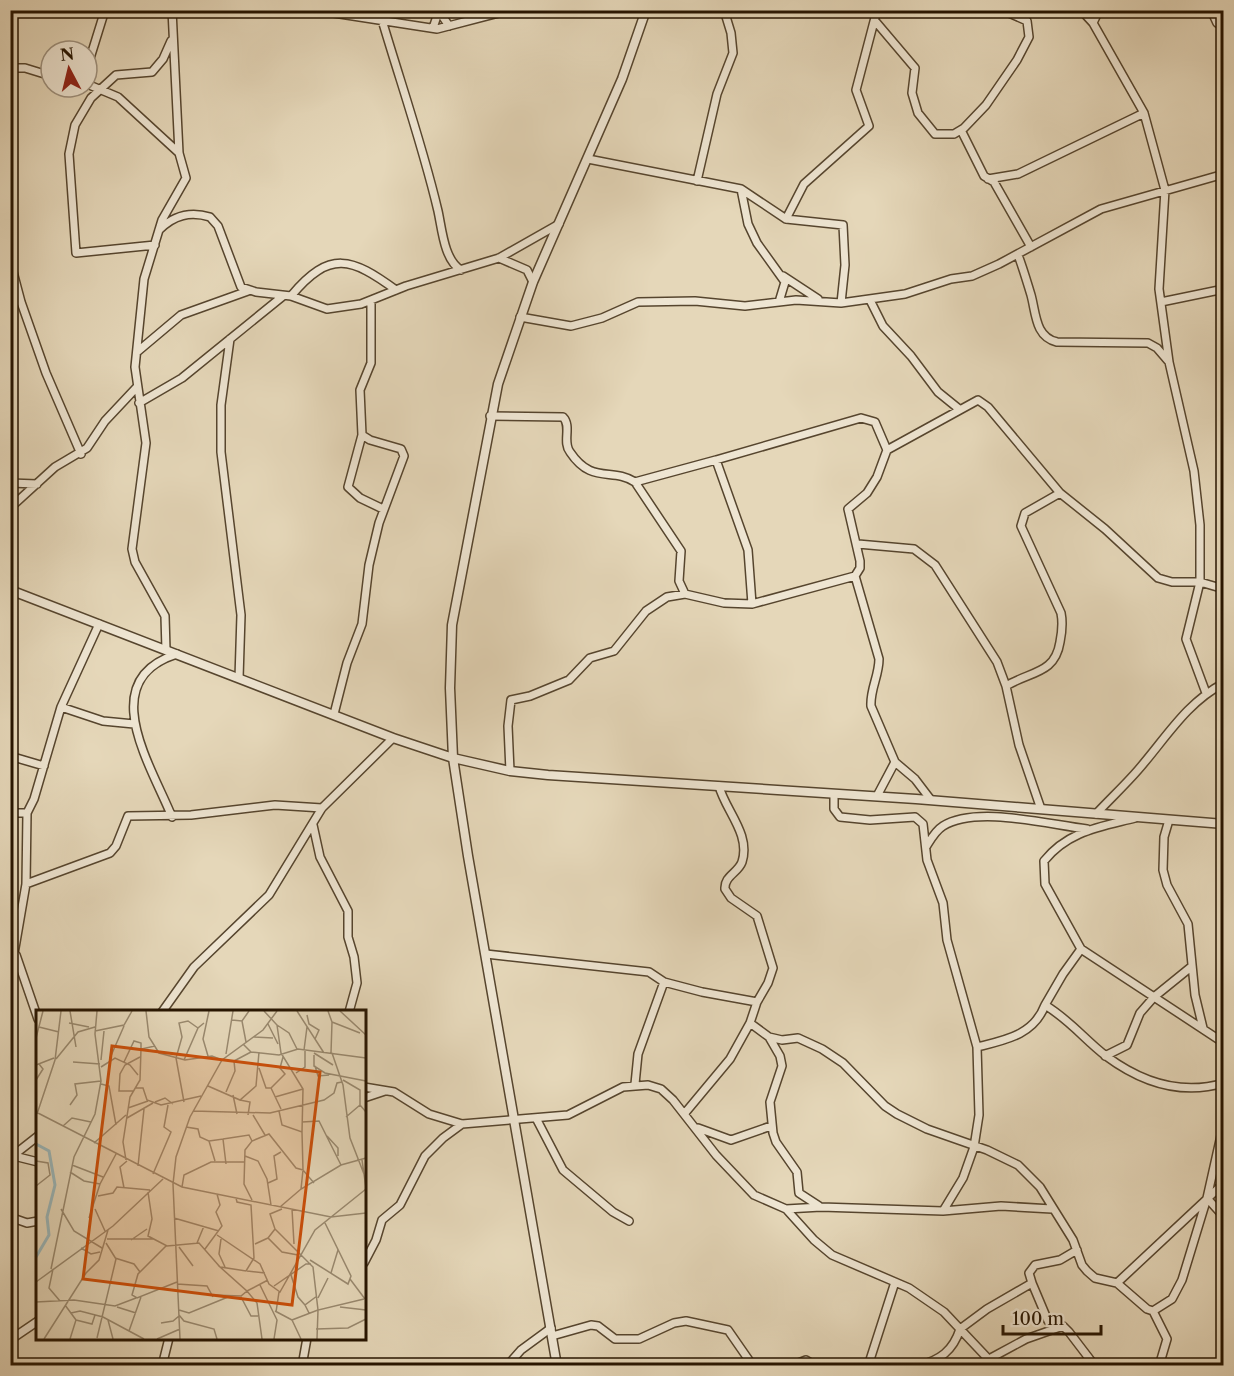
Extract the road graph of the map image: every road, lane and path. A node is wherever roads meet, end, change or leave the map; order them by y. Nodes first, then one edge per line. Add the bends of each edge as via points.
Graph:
1 (16, 10) edge
2 (105, 10) edge
3 (172, 10) edge
4 (314, 10) edge
5 (384, 10) edge
6 (510, 10) edge
7 (646, 10) edge
8 (724, 10) edge
9 (877, 10) edge
10 (1002, 10) edge
11 (1081, 10) edge
12 (1100, 10) edge
13 (1211, 10) edge
14 (439, 11) edge
15 (382, 20) junction
16 (876, 22) junction
17 (1093, 23) junction
18 (449, 26) junction
19 (10, 28) edge
20 (433, 28) junction
21 (1224, 28) edge
22 (173, 36) junction
23 (96, 39) edge
24 (10, 68) edge
25 (39, 72) edge
26 (101, 90) junction
27 (1144, 113) junction
28 (961, 130) junction
29 (179, 153) junction
30 (588, 159) junction
31 (1224, 174) edge
32 (988, 179) junction
33 (698, 181) junction
34 (741, 189) junction
35 (1165, 190) junction
36 (786, 219) junction
37 (559, 224) junction
38 (159, 230) junction
39 (10, 234) edge
40 (155, 245) junction
41 (1031, 247) junction
42 (1018, 255) junction
43 (499, 258) junction
44 (461, 270) junction
45 (783, 276) junction
46 (533, 282) junction
47 (1224, 289) edge
48 (396, 290) junction
49 (248, 291) junction
50 (287, 296) junction
51 (818, 299) junction
52 (870, 300) junction
53 (370, 301) junction
54 (778, 302) junction
55 (1161, 302) junction
56 (841, 303) junction
57 (520, 317) junction
58 (230, 339) junction
59 (137, 352) junction
60 (1169, 362) junction
61 (136, 388) junction
62 (139, 403) junction
63 (959, 409) junction
64 (490, 416) junction
65 (362, 435) junction
66 (887, 450) junction
67 (81, 454) junction
68 (716, 460) junction
69 (635, 482) junction
70 (10, 483) edge
71 (37, 484) junction
72 (1060, 493) junction
73 (10, 508) edge
74 (383, 509) junction
75 (858, 544) junction
76 (855, 576) junction
77 (1200, 582) junction
78 (1224, 589) edge
79 (10, 590) edge
80 (685, 594) junction
81 (752, 604) junction
82 (99, 624) junction
83 (166, 650) junction
84 (177, 654) junction
85 (239, 678) junction
86 (1224, 684) edge
87 (1006, 686) junction
88 (1206, 693) junction
89 (61, 707) junction
90 (334, 714) junction
91 (134, 724) junction
92 (393, 738) junction
93 (10, 756) edge
94 (453, 758) junction
95 (895, 762) junction
96 (44, 766) junction
97 (510, 771) junction
98 (718, 786) junction
99 (834, 794) junction
100 (877, 796) junction
101 (931, 800) junction
102 (322, 808) junction
103 (1041, 809) junction
104 (10, 813) edge
105 (27, 813) junction
106 (1095, 814) junction
107 (172, 817) junction
108 (1138, 817) junction
109 (1169, 820) junction
110 (1224, 824) edge
111 (313, 825) junction
112 (1090, 830) junction
113 (925, 848) junction
114 (26, 884) junction
115 (1081, 949) junction
116 (486, 954) junction
117 (16, 955) junction
118 (1191, 967) junction
119 (10, 977) edge
120 (664, 982) junction
121 (1154, 997) junction
122 (757, 1002) junction
123 (1045, 1005) junction
124 (163, 1010) edge
125 (349, 1010) edge
126 (36, 1013) edge
127 (750, 1023) junction
128 (1203, 1028) junction
129 (769, 1037) junction
130 (1224, 1043) edge
131 (977, 1047) junction
132 (1105, 1056) junction
133 (1224, 1083) edge
134 (635, 1084) junction
135 (366, 1088) edge
136 (386, 1090) junction
137 (366, 1097) edge
138 (685, 1113) junction
139 (537, 1120) junction
140 (515, 1121) junction
141 (1224, 1122) edge
142 (462, 1124) junction
143 (771, 1126) junction
144 (696, 1128) junction
145 (36, 1138) edge
146 (974, 1147) junction
147 (11, 1157) edge
148 (36, 1162) edge
149 (1224, 1183) edge
150 (1207, 1198) junction
151 (821, 1207) junction
152 (786, 1209) junction
153 (1053, 1209) junction
154 (943, 1211) junction
155 (1224, 1216) edge
156 (10, 1217) edge
157 (36, 1221) edge
158 (629, 1221) dead end
159 (1077, 1250) junction
160 (366, 1259) edge
161 (895, 1282) junction
162 (1032, 1283) junction
163 (1118, 1283) junction
164 (1153, 1311) junction
165 (36, 1322) edge
166 (1063, 1326) junction
167 (960, 1329) junction
168 (551, 1332) junction
169 (10, 1340) edge
170 (168, 1340) edge
171 (307, 1340) edge
172 (989, 1359) junction
173 (931, 1364) edge
174 (162, 1365) edge
175 (302, 1365) edge
176 (507, 1365) edge
177 (557, 1365) edge
178 (753, 1365) edge
179 (791, 1365) edge
180 (816, 1365) edge
181 (868, 1365) edge
182 (918, 1365) edge
183 (995, 1365) edge
184 (1095, 1365) edge
185 (1159, 1365) edge

1 - 19 street
2 - 23 street
3 - 22 street
4 - 15 street
5 - 15 street
6 - 18 street
7 - 30 street
8 - 33 street via 733,52 716,98
9 - 16 street
10 - 28 street via 1027,21 1029,37 986,105
11 - 17 street
12 - 17 street
13 - 21 street
14 - 18 street
14 - 20 street
15 - 20 street
15 - 44 street via 447,251 454,266
16 - 28 street via 915,68 913,102 930,131 945,136
16 - 36 street via 856,90 869,126 804,184
17 - 27 street
18 - 20 street
22 - 26 street via 154,71 116,75
22 - 29 street
24 - 25 street
26 - 29 street via 118,97
26 - 40 street via 83,108 69,152 75,253
27 - 32 street via 1018,174
27 - 35 street
28 - 32 street
29 - 38 street via 186,178
30 - 33 street
30 - 37 street
31 - 35 street
32 - 41 street via 994,182
33 - 34 street
34 - 36 street
34 - 45 street via 748,224 757,243
35 - 41 street via 1086,215
35 - 55 street
36 - 56 street via 843,225 845,265
37 - 43 street
37 - 46 street
38 - 40 street
38 - 49 street via 177,217 210,217 218,226 239,283
39 - 67 street via 12,268 21,302
40 - 59 street via 144,279
41 - 42 street
42 - 52 street via 972,276
42 - 60 street via 1035,319 1049,338 1057,342 1148,343
43 - 44 street
43 - 46 street via 527,270
44 - 48 street
45 - 51 street
45 - 54 street via 785,289
46 - 57 street
47 - 55 street
48 - 50 street via 363,267 347,262 320,271
48 - 53 street
49 - 50 street
49 - 59 street via 174,319
50 - 53 street via 327,309
50 - 58 street
51 - 54 street
51 - 56 street
52 - 56 street
52 - 63 street via 883,326 938,392
53 - 65 street via 371,363 360,390
54 - 57 street via 730,306 695,301 638,302 571,326
55 - 60 street
57 - 64 street
58 - 62 street via 167,389
58 - 85 street via 221,405 221,452 241,615
59 - 61 street
60 - 77 street via 1194,471 1200,525
61 - 62 street
61 - 67 street
62 - 83 street via 146,443 132,549 135,562 165,616
63 - 66 street
63 - 72 street via 974,400 984,404
64 - 69 street via 563,417 567,422 567,449 580,463 600,475 624,476
64 - 94 street via 452,625
65 - 74 street via 348,487
65 - 74 street via 404,453
66 - 68 street via 875,422 861,418
66 - 75 street via 867,493 848,509
67 - 71 street via 55,467
68 - 69 street
68 - 81 street via 748,550
69 - 80 street via 681,551 679,581
70 - 71 street
71 - 73 street
72 - 77 street via 1158,578
72 - 87 street via 1025,513 1021,526 1061,614 1058,657 1049,666
74 - 90 street via 369,566 362,624
75 - 76 street via 860,568
75 - 87 street via 914,549 935,565 997,662
76 - 81 street
76 - 95 street via 879,659 871,706
77 - 78 street
77 - 88 street via 1186,639
79 - 82 street
80 - 81 street via 724,603
80 - 97 street via 659,601 614,651 590,658 569,680 511,700
82 - 83 street
82 - 89 street
83 - 84 street
84 - 85 street
84 - 91 street via 153,666 138,683
85 - 90 street
86 - 88 street
87 - 103 street via 1019,745
88 - 106 street
89 - 91 street via 103,721
89 - 96 street
90 - 92 street
91 - 107 street via 144,758
92 - 94 street
92 - 102 street
93 - 96 street
94 - 97 street
94 - 116 street
95 - 100 street
95 - 101 street
96 - 105 street
97 - 98 street
98 - 99 street
98 - 122 street via 723,803 739,828 743,846 741,864 727,879 725,889 731,898 757,916 773,968
99 - 100 street
99 - 113 street via 834,809 840,817 918,818
100 - 101 street
101 - 103 street
102 - 107 street via 268,806
102 - 111 street
103 - 106 street
104 - 105 street
105 - 114 street
106 - 108 street
107 - 114 street via 127,816 110,853
108 - 109 street
108 - 112 street
109 - 110 street
109 - 118 street via 1163,870 1188,924
111 - 124 street via 269,895 194,967
111 - 125 street via 320,857 348,911 348,937 357,983
112 - 113 street via 1034,821 969,818 943,825
112 - 115 street via 1061,842 1044,861 1046,884
113 - 131 street via 943,903 947,940
114 - 117 street
115 - 121 street
115 - 123 street
116 - 120 street via 630,969 649,972
116 - 140 street
117 - 119 street
117 - 126 street
118 - 121 street
118 - 128 street
120 - 122 street
120 - 134 street via 638,1054
121 - 128 street
121 - 132 street via 1135,1021 1127,1045
122 - 127 street
123 - 131 street via 1031,1027
123 - 132 street via 1066,1017
127 - 129 street
127 - 138 street via 725,1065
128 - 130 street
129 - 143 street via 782,1066 770,1102
129 - 146 street via 798,1038 822,1049 885,1106 927,1129
131 - 146 street via 979,1115
132 - 133 street via 1141,1079 1164,1086 1200,1088
134 - 138 street via 661,1089
134 - 139 street via 611,1092 582,1111
135 - 136 street
136 - 137 street
136 - 142 street via 429,1114
138 - 144 street
139 - 140 street
139 - 158 street via 563,1170
140 - 142 street
140 - 168 street
141 - 150 street
142 - 160 street via 425,1156 400,1205 382,1220
143 - 144 street via 731,1140
143 - 151 street via 776,1142 797,1172 799,1193
144 - 152 street via 754,1195
145 - 147 street
146 - 153 street via 1018,1165 1034,1179
146 - 154 street via 963,1178
147 - 148 street
149 - 150 street
150 - 155 street
150 - 163 street
150 - 164 street via 1177,1291 1165,1305
151 - 152 street
151 - 154 street
152 - 161 street via 832,1255
153 - 154 street via 1001,1206
153 - 159 street
156 - 157 street via 27,1223
159 - 162 street via 1060,1260 1035,1265 1029,1273
159 - 163 street via 1082,1266 1095,1278
161 - 167 street via 944,1312
161 - 181 street
162 - 166 street via 1048,1321
162 - 167 street
163 - 164 street
164 - 185 street via 1167,1339
165 - 169 street
166 - 172 street via 1026,1339
166 - 184 street
167 - 172 street
167 - 173 street via 951,1348
168 - 176 street via 521,1350
168 - 177 street
168 - 178 street via 591,1324 615,1339 639,1339 674,1323 696,1323 728,1330
170 - 174 street
171 - 175 street
172 - 183 street
173 - 182 street
179 - 180 street via 806,1360

